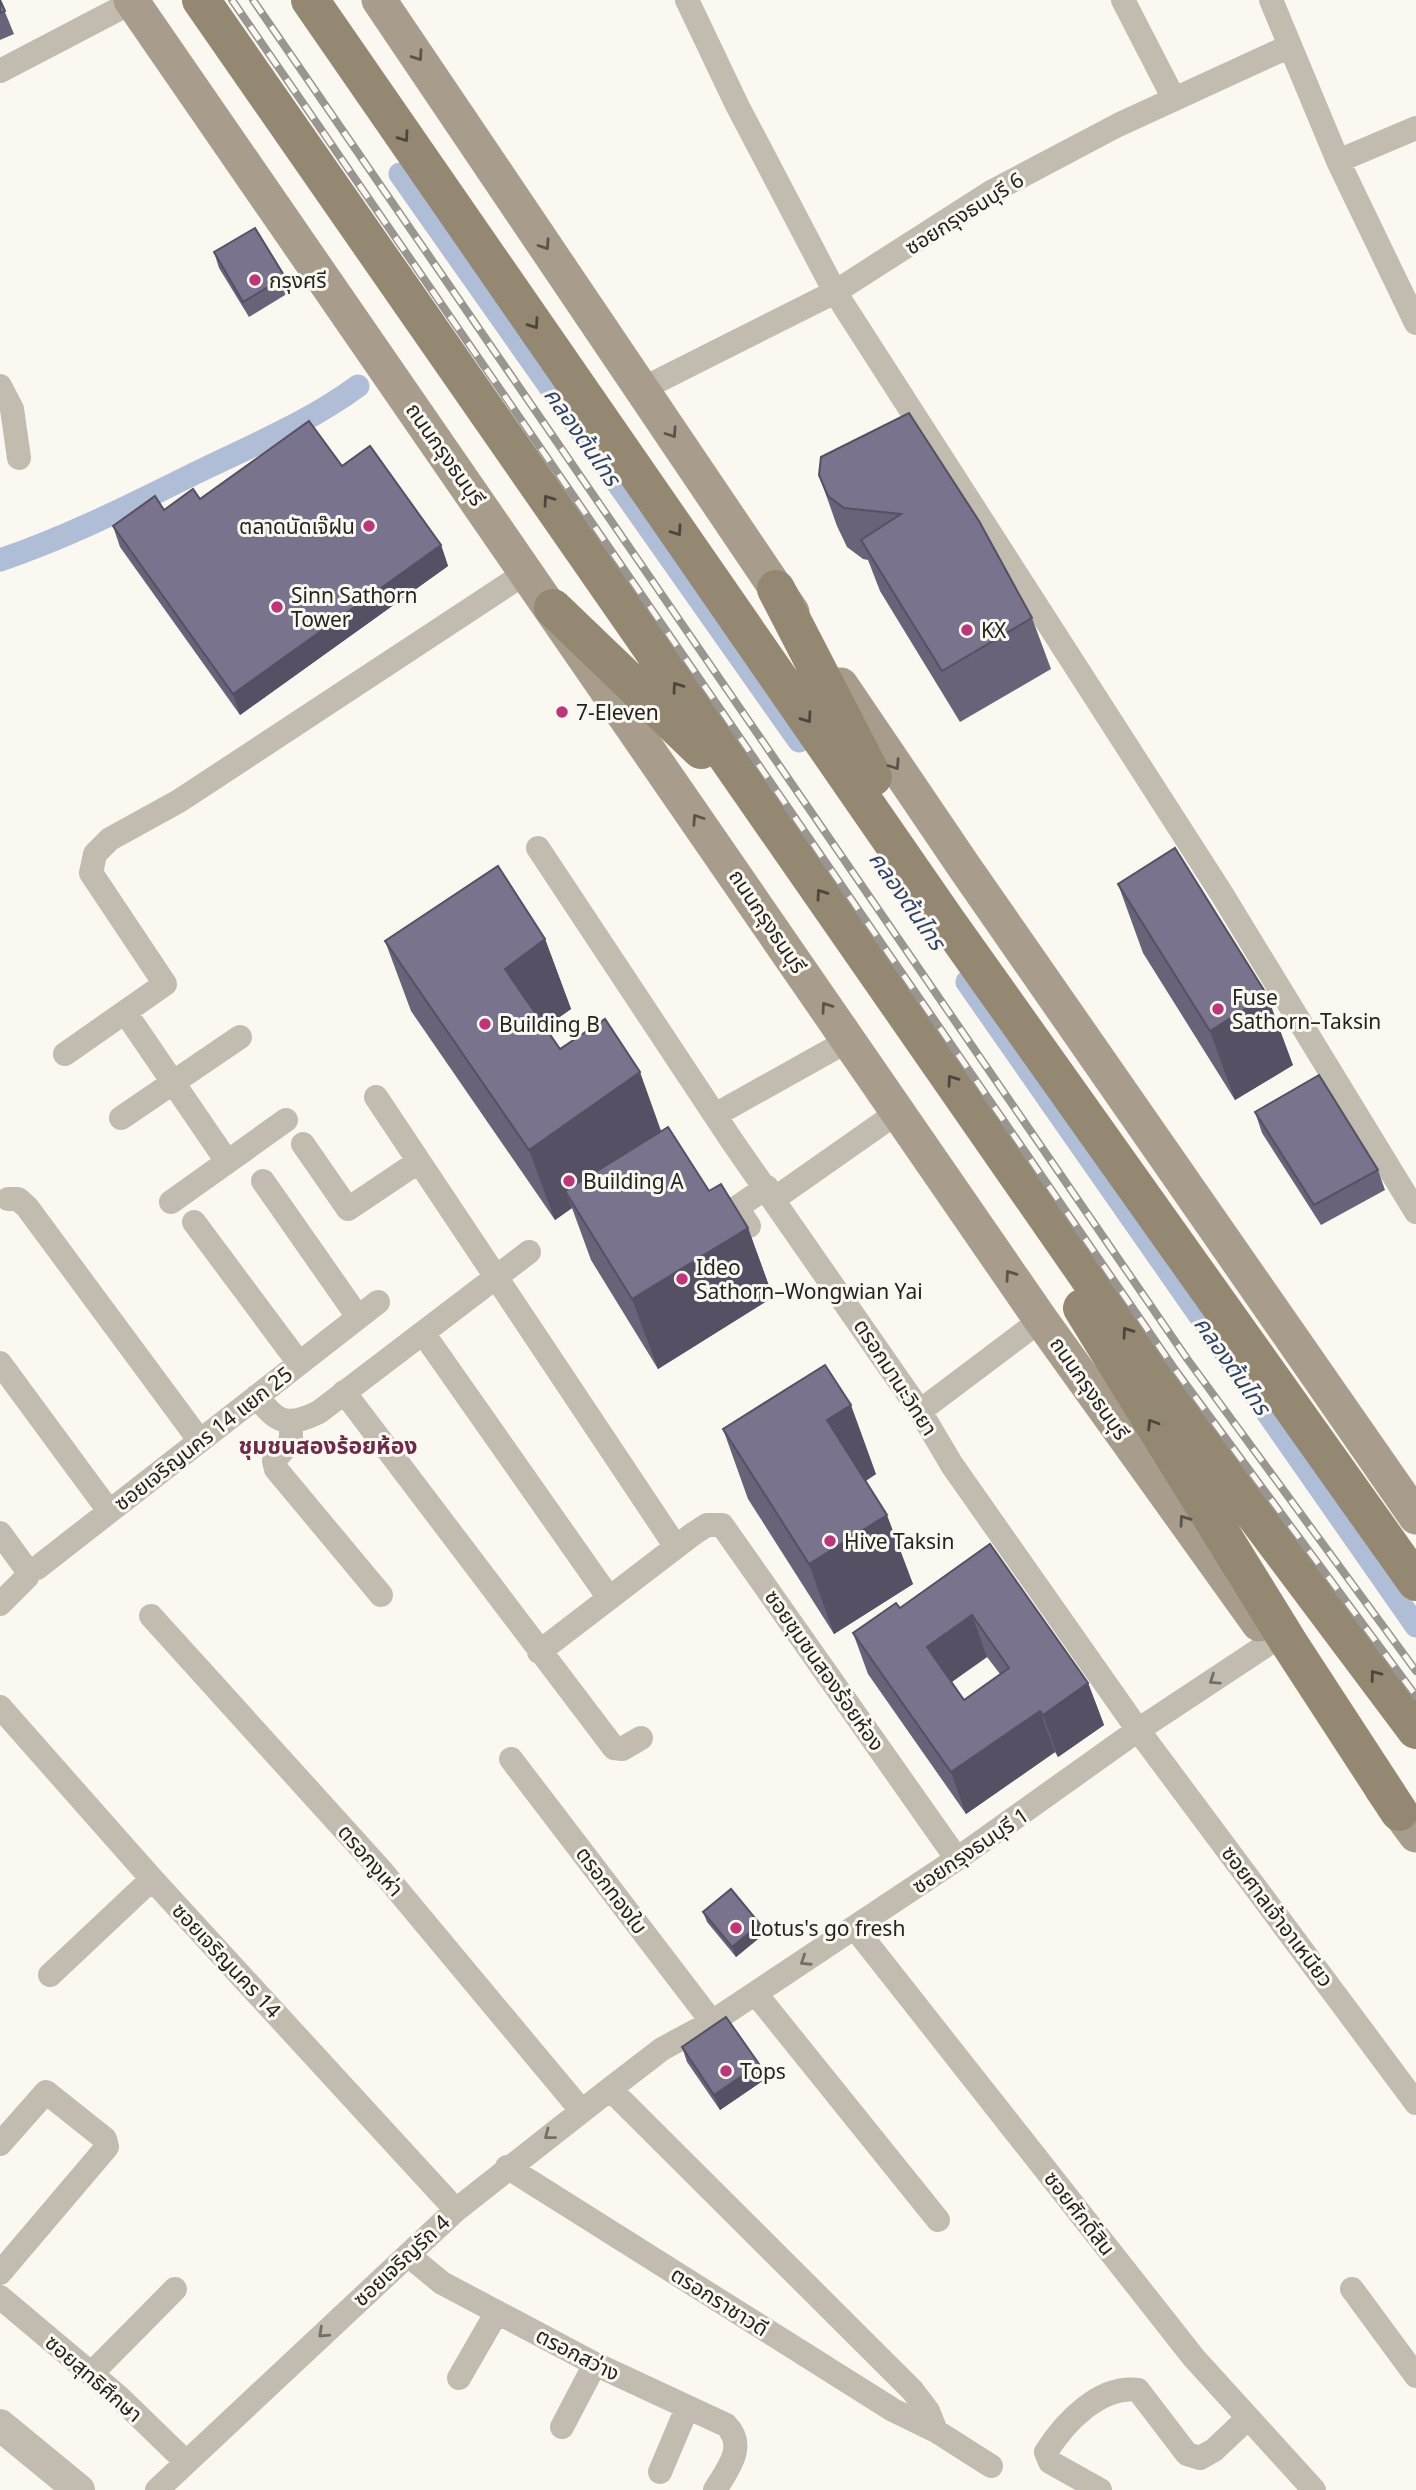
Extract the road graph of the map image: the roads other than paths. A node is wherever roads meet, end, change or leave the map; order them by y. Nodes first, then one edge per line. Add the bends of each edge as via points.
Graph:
1 (201, 0) edge
2 (310, 0) edge
3 (379, 0) edge
4 (687, 0) edge
5 (1123, 0) edge
6 (1271, 0) edge
7 (131, 1) edge
8 (1290, 46) junction
9 (0, 71) edge
10 (1174, 99) junction
11 (1416, 128) edge
12 (1338, 161) junction
13 (835, 292) junction
14 (1416, 323) edge
15 (0, 386) edge
16 (642, 389) junction
17 (19, 458) dead end
18 (527, 572) junction
19 (776, 589) junction
20 (553, 608) junction
21 (756, 801) junction
22 (538, 848) dead end
23 (946, 920) junction
24 (125, 1012) junction
25 (240, 1037) dead end
26 (849, 1040) junction
27 (65, 1054) dead end
28 (173, 1082) junction
29 (376, 1097) dead end
30 (898, 1112) junction
31 (715, 1115) junction
32 (121, 1118) dead end
33 (286, 1120) dead end
34 (991, 1136) junction
35 (303, 1144) dead end
36 (226, 1160) junction
37 (418, 1162) junction
38 (263, 1181) dead end
39 (770, 1193) junction
40 (8, 1199) dead end
41 (171, 1202) dead end
42 (1416, 1212) edge
43 (737, 1216) edge
44 (194, 1222) dead end
45 (529, 1252) dead end
46 (495, 1278) junction
47 (378, 1302) dead end
48 (358, 1317) junction
49 (1041, 1320) junction
50 (1236, 1328) junction
51 (423, 1333) junction
52 (0, 1363) edge
53 (299, 1363) junction
54 (344, 1392) junction
55 (257, 1396) junction
56 (920, 1411) junction
57 (290, 1422) junction
58 (200, 1441) junction
59 (109, 1511) junction
60 (1416, 1517) edge
61 (0, 1533) edge
62 (676, 1547) junction
63 (1416, 1547) edge
64 (27, 1570) junction
65 (1416, 1582) edge
66 (381, 1595) dead end
67 (609, 1598) junction
68 (0, 1604) edge
69 (151, 1616) dead end
70 (1271, 1642) junction
71 (539, 1652) junction
72 (0, 1707) edge
73 (1138, 1730) junction
74 (1416, 1730) edge
75 (641, 1738) dead end
76 (511, 1759) dead end
77 (1408, 1823) edge
78 (957, 1859) junction
79 (152, 1879) junction
80 (855, 1928) junction
81 (50, 1975) dead end
82 (756, 1994) junction
83 (712, 2022) junction
84 (662, 2049) joint
85 (610, 2089) junction
86 (1416, 2103) edge
87 (581, 2110) junction
88 (0, 2144) edge
89 (508, 2167) junction
90 (456, 2210) junction
91 (938, 2220) dead end
92 (408, 2255) junction
93 (0, 2273) edge
94 (174, 2289) dead end
95 (1352, 2289) dead end
96 (0, 2297) edge
97 (497, 2312) junction
98 (596, 2364) junction
99 (91, 2374) junction
100 (1416, 2376) edge
101 (459, 2378) dead end
102 (687, 2408) junction
103 (1248, 2418) junction
104 (0, 2425) edge
105 (562, 2427) dead end
106 (936, 2431) junction
107 (186, 2462) junction
108 (990, 2466) dead end
109 (660, 2472) dead end
110 (79, 2490) edge
111 (157, 2490) edge
112 (715, 2490) edge
113 (1100, 2490) edge
114 (1314, 2490) edge

21 -> 1 main road
2 -> 23 main road
3 -> 16 main road
4 - 13 street
5 - 10 street
6 - 8 street
7 - 9 street
7 - 18 main road, ถนนกรุงธนบุรี
8 - 10 street, ซอยกรุงธนบุรี 6
8 - 12 street
10 - 13 street, ซอยกรุงธนบุรี 6 via 991,192
11 - 12 street
12 - 14 street
13 - 16 street, ซอยกรุงธนบุรี 6
13 - 42 street via 1220,891
15 - 17 street via 12,409
16 -> 19 main road
18 - 20 main road, ถนนกรุงธนบุรี
18 - 24 street via 179,801 110,839 95,854 90,873 165,984
19 - 23 main road
19 -> 60 main road
20 - 21 main road
26 -> 20 main road, ถนนกรุงธนบุรี
34 -> 21 main road
22 - 31 street, ตรอกมานะวิทยา
23 - 50 main road
24 - 27 street
24 - 28 street
25 - 28 street
26 - 30 main road, ถนนกรุงธนบุรี
26 - 31 street
28 - 32 street
28 - 36 street
29 - 37 street
30 - 39 street
49 -> 30 main road, ถนนกรุงธนบุรี
31 - 39 street, ตรอกมานะวิทยา
33 - 36 street
74 -> 34 main road via 1239,1494
77 -> 34 main road via 1289,1643 1092,1327
35 - 37 street via 348,1209
36 - 41 street
37 - 46 street
38 - 48 street
39 - 43 street
39 - 56 street, ตรอกมานะวิทยา
40 - 58 street via 18,1199 27,1207
44 - 53 street
45 - 46 street
46 - 51 street
46 - 62 street
47 - 48 street, ซอยเจริญนคร 14 แยก 25
48 - 53 street, ซอยเจริญนคร 14 แยก 25
49 - 56 street
70 -> 49 main road, ถนนกรุงธนบุรี
50 - 63 main road
50 - 65 main road
51 - 54 street
51 - 67 street
52 - 59 street
53 - 55 street, ซอยเจริญนคร 14 แยก 25
54 - 57 street via 318,1412 298,1423
54 - 71 street
55 - 57 street via 268,1411
55 - 58 street, ซอยเจริญนคร 14 แยก 25
56 - 73 street, ตรอกมานะวิทยา via 952,1465
57 - 66 street via 291,1441 274,1461 276,1469
58 - 59 street, ซอยเจริญนคร 14 แยก 25
59 - 64 street, ซอยเจริญนคร 14 แยก 25 via 37,1568
61 - 64 street
62 - 67 street, ซอยชุมชนสองร้อยห้อง
62 - 78 street, ซอยชุมชนสองร้อยห้อง via 707,1525 722,1525
64 - 68 street via 27,1577
67 - 71 street, ซอยชุมชนสองร้อยห้อง
69 - 87 street, ตรอกงูเห่า via 380,1870
70 -> 73 street, ซอยกรุงธนบุรี 1
70 - 77 main road, ถนนกรุงธนบุรี
71 - 75 street via 614,1748 622,1749
72 - 79 street, ซอยเจริญนคร 14
73 - 78 street, ซอยกรุงธนบุรี 1
73 - 86 street, ซอยศาลเจ้าอาเหนียว
76 - 83 street, ตรอกทองใบ
78 - 80 street, ซอยกรุงธนบุรี 1
79 - 81 street
79 - 90 street, ซอยเจริญนคร 14
80 -> 82 street, ซอยกรุงธนบุรี 1
80 - 103 street, ซอยศักดิ์สิน via 1194,2358
82 - 83 street, ซอยกรุงธนบุรี 1
82 - 91 street
83 - 84 street, ซอยกรุงธนบุรี 1
84 - 85 street, ซอยเจริญรัถ 4
85 - 87 street, ซอยเจริญรัถ 4
85 - 106 street, ตรอกราชาวดี via 912,2390
87 -> 89 street, ซอยเจริญรัถ 4
88 - 93 street via 46,2092 105,2139 107,2147
89 - 90 street, ซอยเจริญรัถ 4
89 - 106 street, ตรอกราชาวดี via 893,2410
90 - 92 street, ซอยเจริญรัถ 4
92 - 97 street, ตรอกสว่าง via 442,2283
92 -> 107 street, ซอยเจริญรัถ 4
94 - 99 street
95 - 100 street
96 - 99 street, ซอยสุทธิศึกษา
97 - 98 street, ตรอกสว่าง
97 - 101 street
98 - 102 street, ตรอกสว่าง
98 - 105 street
99 - 107 street, ซอยสุทธิศึกษา
102 - 109 street
102 - 112 street, ตรอกสว่าง via 726,2425 733,2433 736,2455
103 - 113 street via 1200,2458 1187,2454 1138,2390 1123,2388 1103,2396 1055,2438 1046,2452 1050,2462
103 - 114 street, ซอยศักดิ์สิน
104 - 110 street
106 - 108 street, ตรอกราชาวดี
107 - 111 street, ซอยเจริญรัถ 4

